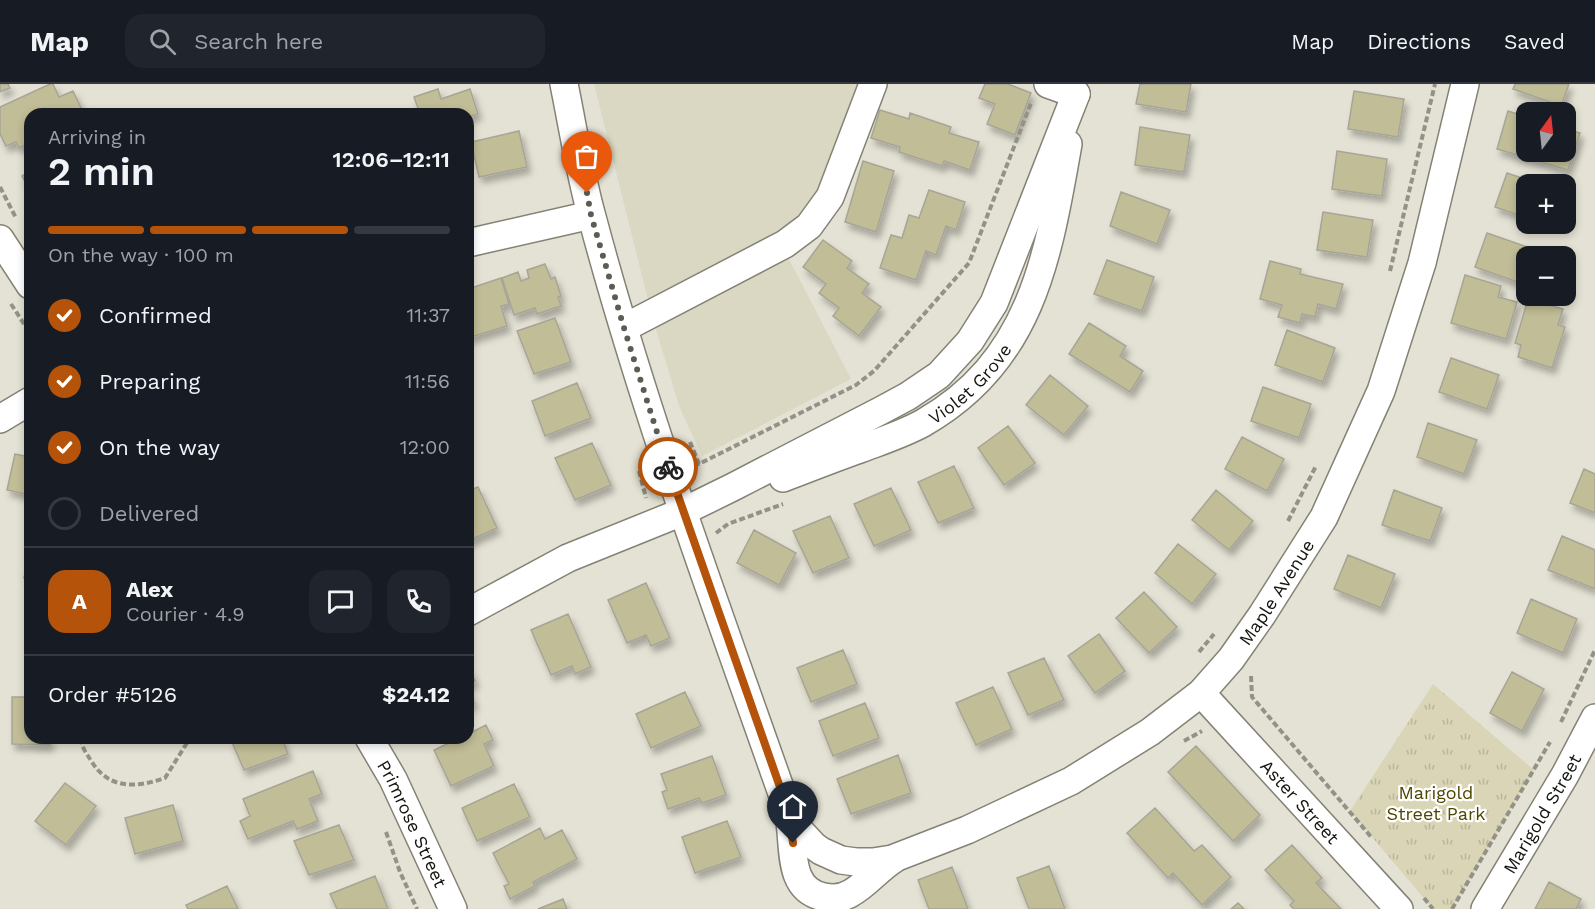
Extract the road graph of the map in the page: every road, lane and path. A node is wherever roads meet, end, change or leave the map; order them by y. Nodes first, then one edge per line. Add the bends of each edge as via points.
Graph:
1 (564, 84) edge
2 (873, 84) edge
3 (1435, 84) edge
4 (1465, 84) edge
5 (1077, 89) edge
6 (1040, 92) edge
7 (591, 215) junction
8 (0, 239) edge
9 (474, 242) edge
10 (24, 276) edge
11 (1388, 280) dead end
12 (6, 297) dead end
13 (24, 324) edge
14 (624, 328) junction
15 (24, 405) edge
16 (0, 419) edge
17 (699, 464) dead end
18 (1316, 465) dead end
19 (682, 512) junction
20 (1285, 527) dead end
21 (474, 609) edge
22 (1214, 634) dead end
23 (1595, 650) edge
24 (1191, 661) dead end
25 (1251, 676) dead end
26 (1201, 693) junction
27 (1595, 718) edge
28 (1559, 725) dead end
29 (1555, 734) dead end
30 (82, 744) edge
31 (186, 744) edge
32 (373, 744) edge
33 (788, 810) junction
34 (383, 823) dead end
35 (1380, 846) dead end
36 (898, 857) junction
37 (1408, 900) edge
38 (417, 909) edge
39 (453, 909) edge
40 (1433, 909) edge
41 (1452, 909) edge
42 (1485, 909) edge

1 - 7 street
2 - 14 street via 830,197 809,226 785,244
3 - 11 path
4 - 26 street, Maple Avenue via 1422,263 1382,391 1324,517 1262,615
5 - 6 street
5 - 19 street, Violet Grove via 994,303 956,358 908,396
6 - 17 path via 969,263 874,371 856,385
7 - 9 street
7 - 14 street
8 - 10 street
12 - 13 path
14 - 19 street
15 - 16 street
18 - 20 path
19 - 21 street, Violet Grove via 568,558
19 - 33 street
22 - 24 path
23 - 28 path
25 - 35 path via 1252,697
26 - 36 street, Maple Avenue via 1149,732 1071,780 967,830
26 - 37 street, Aster Street
27 - 42 street, Marigold Street
29 - 41 path
30 - 31 path via 96,769 127,786 165,778
32 - 39 street, Primrose Street via 393,779
33 - 36 street, Maple Avenue via 814,846 841,860 862,862
33 - 36 street via 797,878 820,897 847,896
34 - 38 path
37 - 40 path

